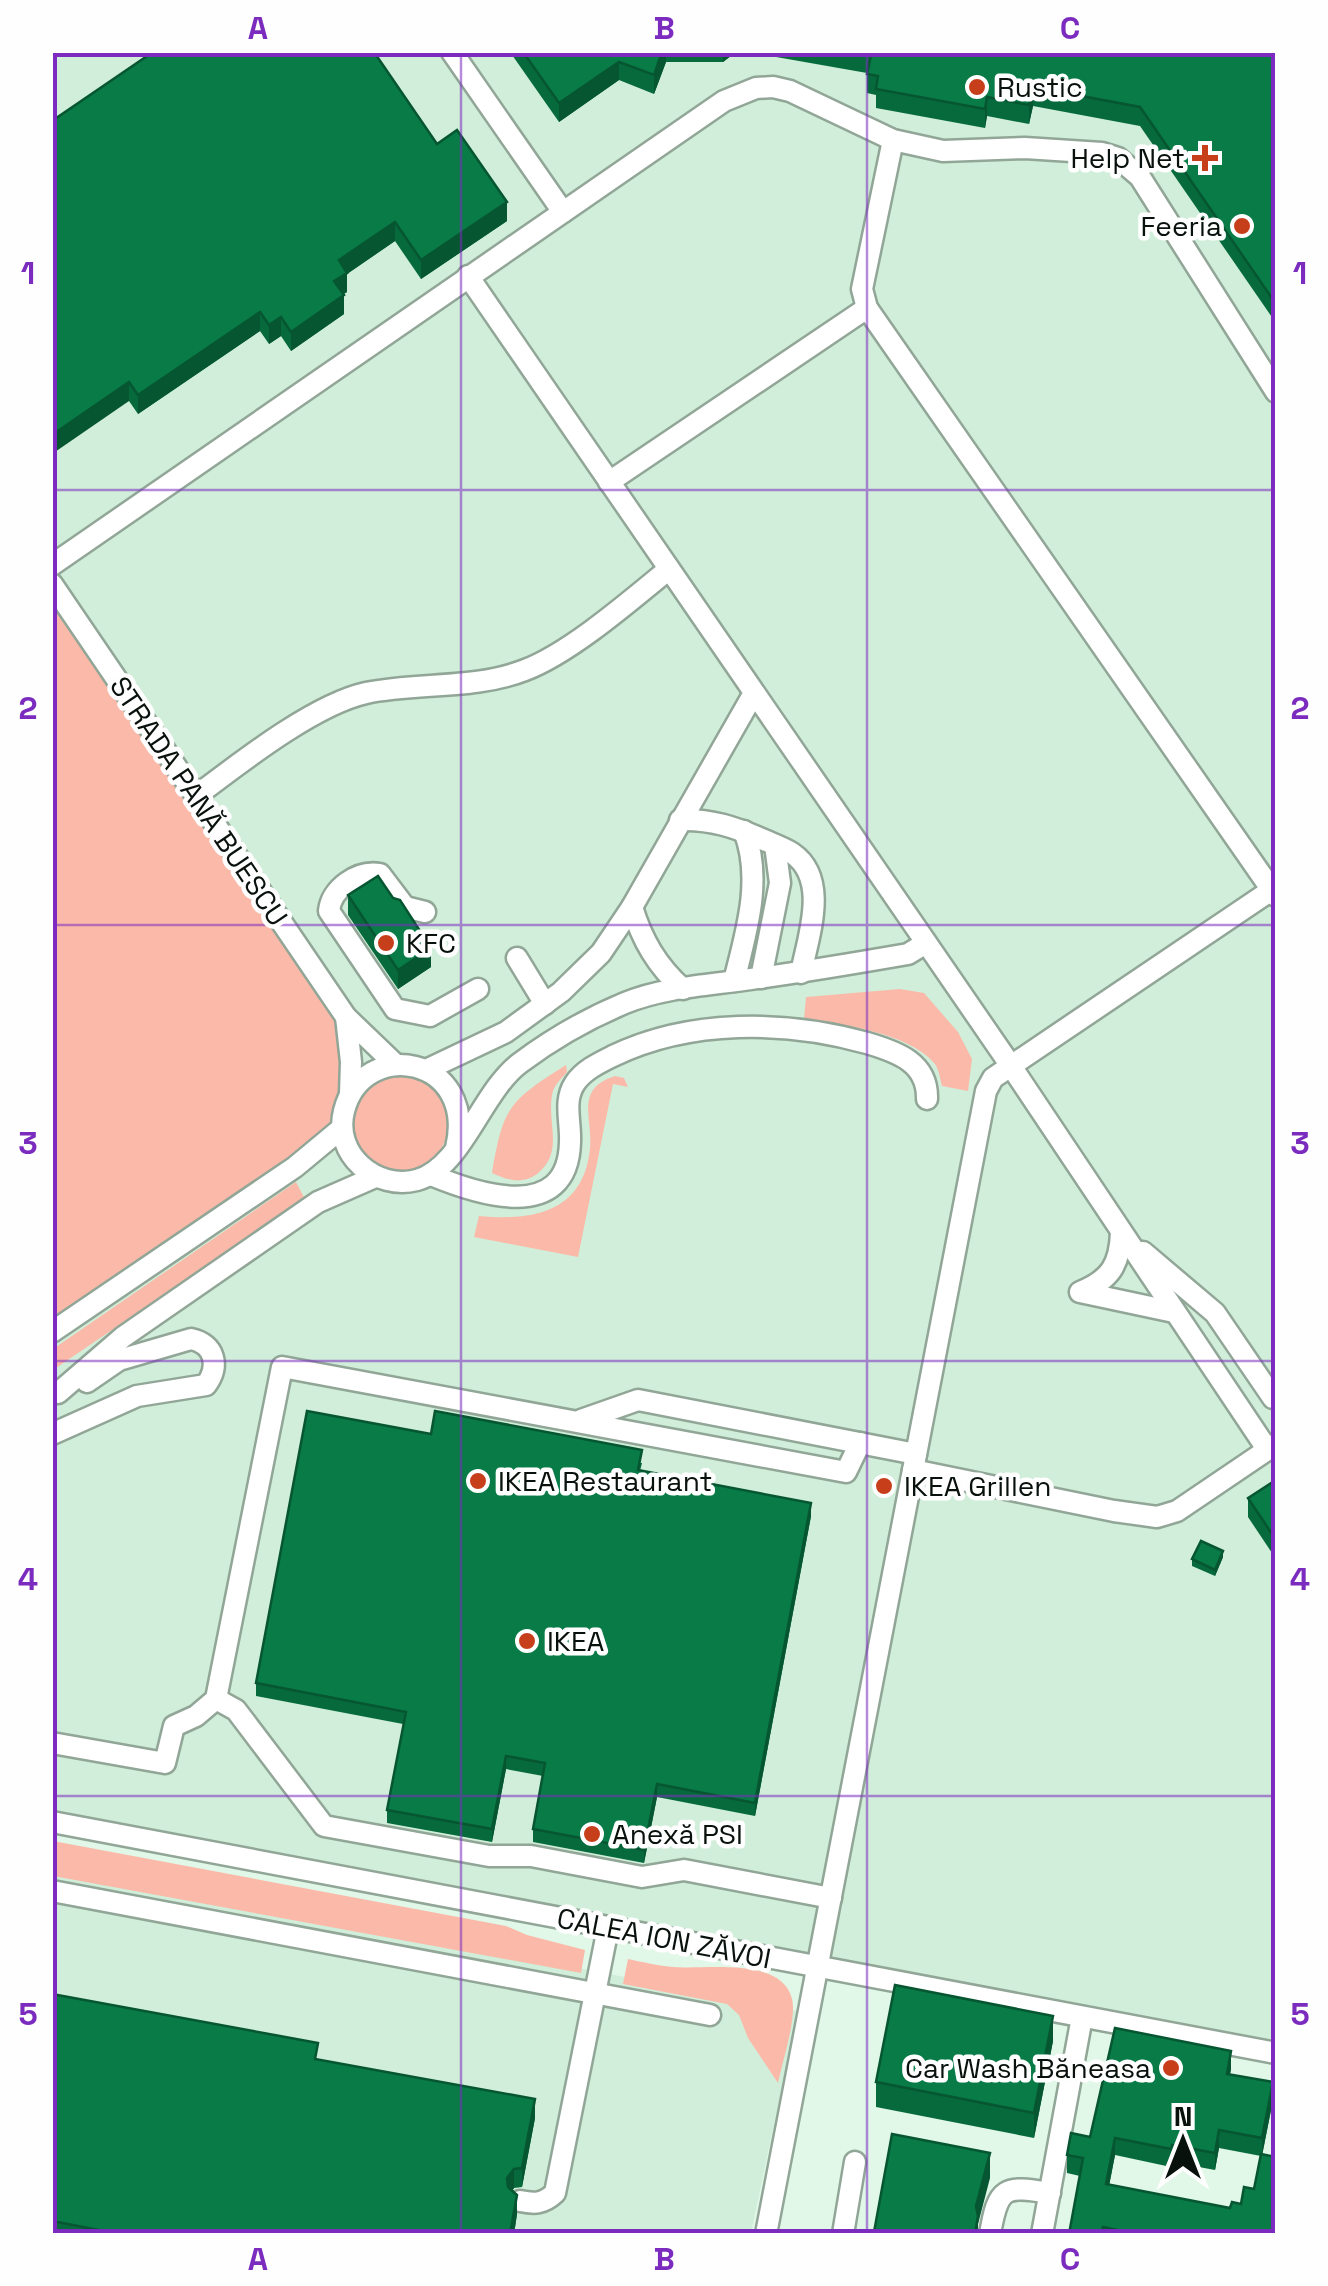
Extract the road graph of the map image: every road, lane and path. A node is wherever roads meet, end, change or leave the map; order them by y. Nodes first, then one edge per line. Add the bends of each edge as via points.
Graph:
1 (452, 52) edge
2 (893, 140) junction
3 (563, 212) junction
4 (468, 276) junction
5 (867, 308) junction
6 (1276, 392) edge
7 (609, 482) junction
8 (52, 565) edge
9 (669, 570) junction
10 (52, 584) edge
11 (754, 693) junction
12 (196, 796) junction
13 (680, 820) junction
14 (744, 831) junction
15 (775, 845) junction
16 (1274, 891) edge
17 (632, 907) junction
18 (424, 912) dead end
19 (926, 943) junction
20 (517, 958) dead end
21 (801, 972) junction
22 (762, 978) junction
23 (734, 982) junction
24 (478, 988) dead end
25 (683, 988) junction
26 (545, 1004) junction
27 (346, 1018) junction
28 (396, 1065) junction
29 (1011, 1066) junction
30 (426, 1070) junction
31 (350, 1094) junction
32 (927, 1099) dead end
33 (342, 1128) junction
34 (456, 1148) junction
35 (431, 1175) junction
36 (375, 1176) junction
37 (1121, 1232) junction
38 (1152, 1278) junction
39 (1174, 1312) junction
40 (52, 1332) edge
41 (55, 1394) edge
42 (578, 1421) junction
43 (52, 1434) edge
44 (860, 1443) junction
45 (1271, 1446) edge
46 (914, 1462) junction
47 (216, 1699) junction
48 (52, 1744) edge
49 (52, 1822) edge
50 (52, 1891) edge
51 (831, 1898) junction
52 (608, 1928) junction
53 (818, 1967) junction
54 (595, 1993) junction
55 (710, 2015) dead end
56 (1082, 2017) junction
57 (1276, 2053) edge
58 (855, 2162) dead end
59 (1050, 2193) junction
60 (520, 2202) edge
61 (766, 2234) edge
62 (842, 2234) edge
63 (990, 2234) edge
64 (1042, 2234) edge

1 - 3 street
2 - 3 street via 790,91 756,88 724,101
2 - 5 street via 862,289
2 - 6 street via 942,151 1077,150 1118,158 1140,176
3 - 4 street
4 - 7 street
4 - 8 street
5 - 7 street
5 - 16 street
7 - 9 street
9 - 11 street
9 - 12 street via 537,666 339,702
10 - 12 street, STRADA PANĂ BUESCU
11 - 13 street
11 - 19 street
12 - 27 street, STRADA PANĂ BUESCU
13 - 14 street via 704,819
13 - 17 street
14 - 15 street
14 - 23 street via 753,880
15 - 21 street via 800,861 812,883
15 - 22 street via 780,883
16 - 29 street
17 - 25 street via 647,946
17 - 26 street via 601,953
18 - 24 street via 406,907 380,874 370,872 334,892 329,911 395,1009 430,1016
19 - 21 street via 908,954
19 - 29 street
20 - 26 street
21 - 22 street
22 - 23 street
23 - 25 street
25 - 34 street via 625,1003 520,1063 490,1094
26 - 30 street via 506,1032
27 - 28 street, STRADA PANĂ BUESCU
27 - 31 street, STRADA PANĂ BUESCU
28 - 30 street
28 - 31 street via 377,1070
29 - 37 street
29 - 46 street via 986,1091
30 - 34 street via 456,1101
31 - 33 street
32 - 35 street via 928,1083 918,1068 898,1054 847,1038 742,1027 678,1034 649,1040 583,1074 568,1108 569,1158 543,1190 493,1197
33 - 36 street via 354,1159
33 - 40 street
34 - 35 street
35 - 36 street via 405,1183
36 - 41 street via 318,1202 122,1337
37 - 38 street
37 - 38 street via 1214,1313 1268,1402 1205,1321
37 - 39 street via 1116,1267 1102,1284 1080,1292
38 - 39 street
39 - 45 street
41 - 43 street via 79,1388 119,1360 175,1342 201,1342 213,1356 206,1385 137,1396
42 - 44 street via 638,1400
42 - 44 street via 846,1472
42 - 47 street via 282,1367
44 - 46 street
45 - 46 street via 1157,1517
46 - 51 street
47 - 48 street via 174,1726 165,1763
47 - 51 street via 236,1710 324,1826 642,1877 684,1870
49 - 52 street, CALEA ION ZĂVOI
50 - 54 street
51 - 53 street
52 - 53 street, CALEA ION ZĂVOI
52 - 54 street
53 - 56 street, CALEA ION ZĂVOI
53 - 61 street
54 - 55 street
54 - 60 street via 555,2192 536,2204
56 - 57 street, CALEA ION ZĂVOI
56 - 59 street
58 - 62 street
59 - 63 street via 1006,2191 996,2202
59 - 64 street

